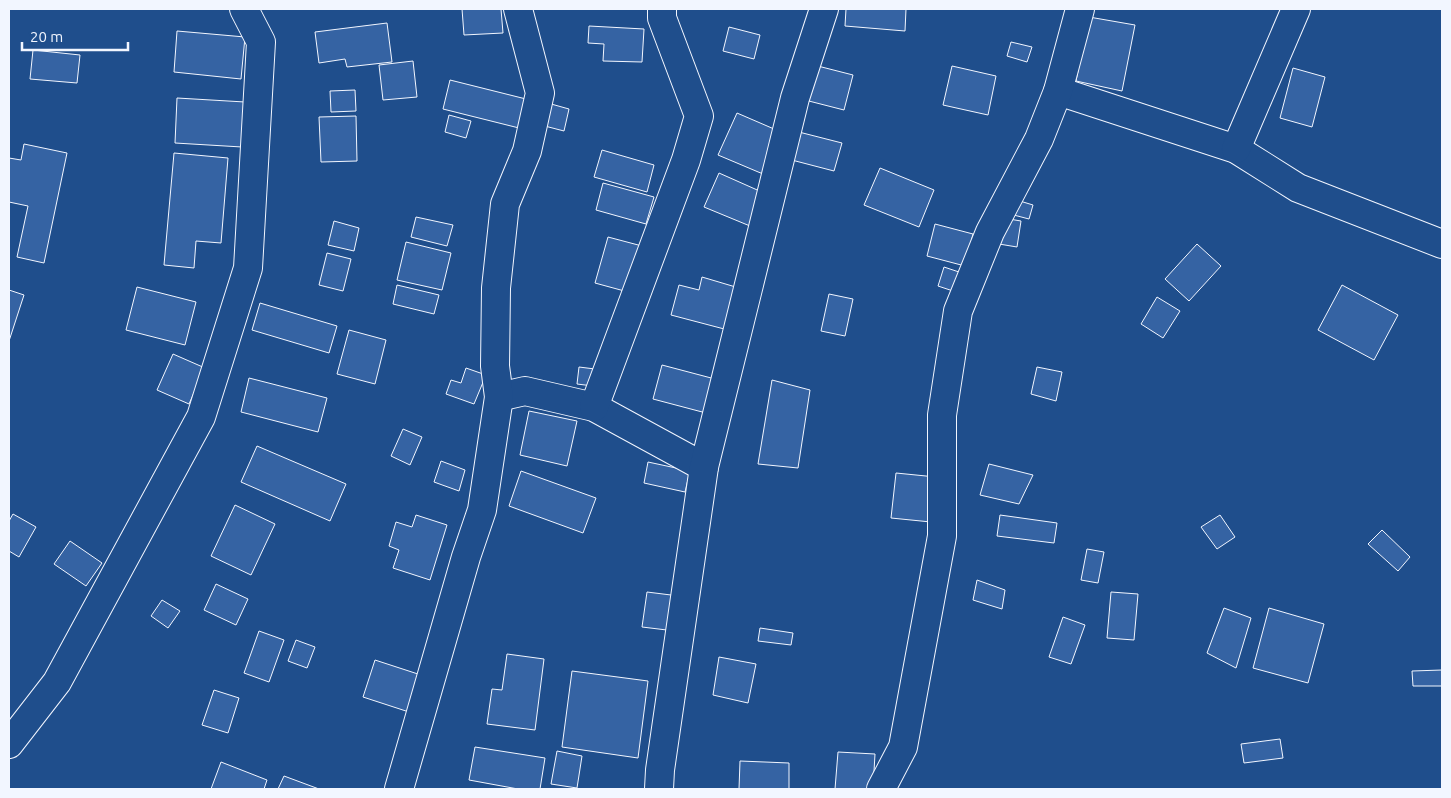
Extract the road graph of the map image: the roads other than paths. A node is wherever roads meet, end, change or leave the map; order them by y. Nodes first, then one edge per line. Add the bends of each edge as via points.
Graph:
1 (244, 9) edge
2 (518, 9) edge
3 (662, 9) edge
4 (824, 9) edge
5 (1080, 9) edge
6 (1296, 9) edge
7 (1058, 91) junction
8 (1236, 149) junction
9 (1442, 244) edge
10 (499, 397) junction
11 (594, 408) junction
12 (704, 467) junction
13 (9, 744) edge
14 (399, 789) edge
15 (659, 789) edge
16 (881, 789) edge

1 - 13 street via 261,42 248,268 201,417 57,682
2 - 10 street via 540,93 527,151 506,204 496,288 495,366
3 - 11 street via 662,18 699,116 686,160
4 - 12 street via 796,98
5 - 7 street
6 - 8 street
7 - 8 street
7 - 16 street via 1039,140 990,232 958,311 942,415 942,536 903,747
8 - 9 street via 1298,188
10 - 11 street via 526,391
10 - 14 street via 482,510
11 - 12 street
12 - 15 street

